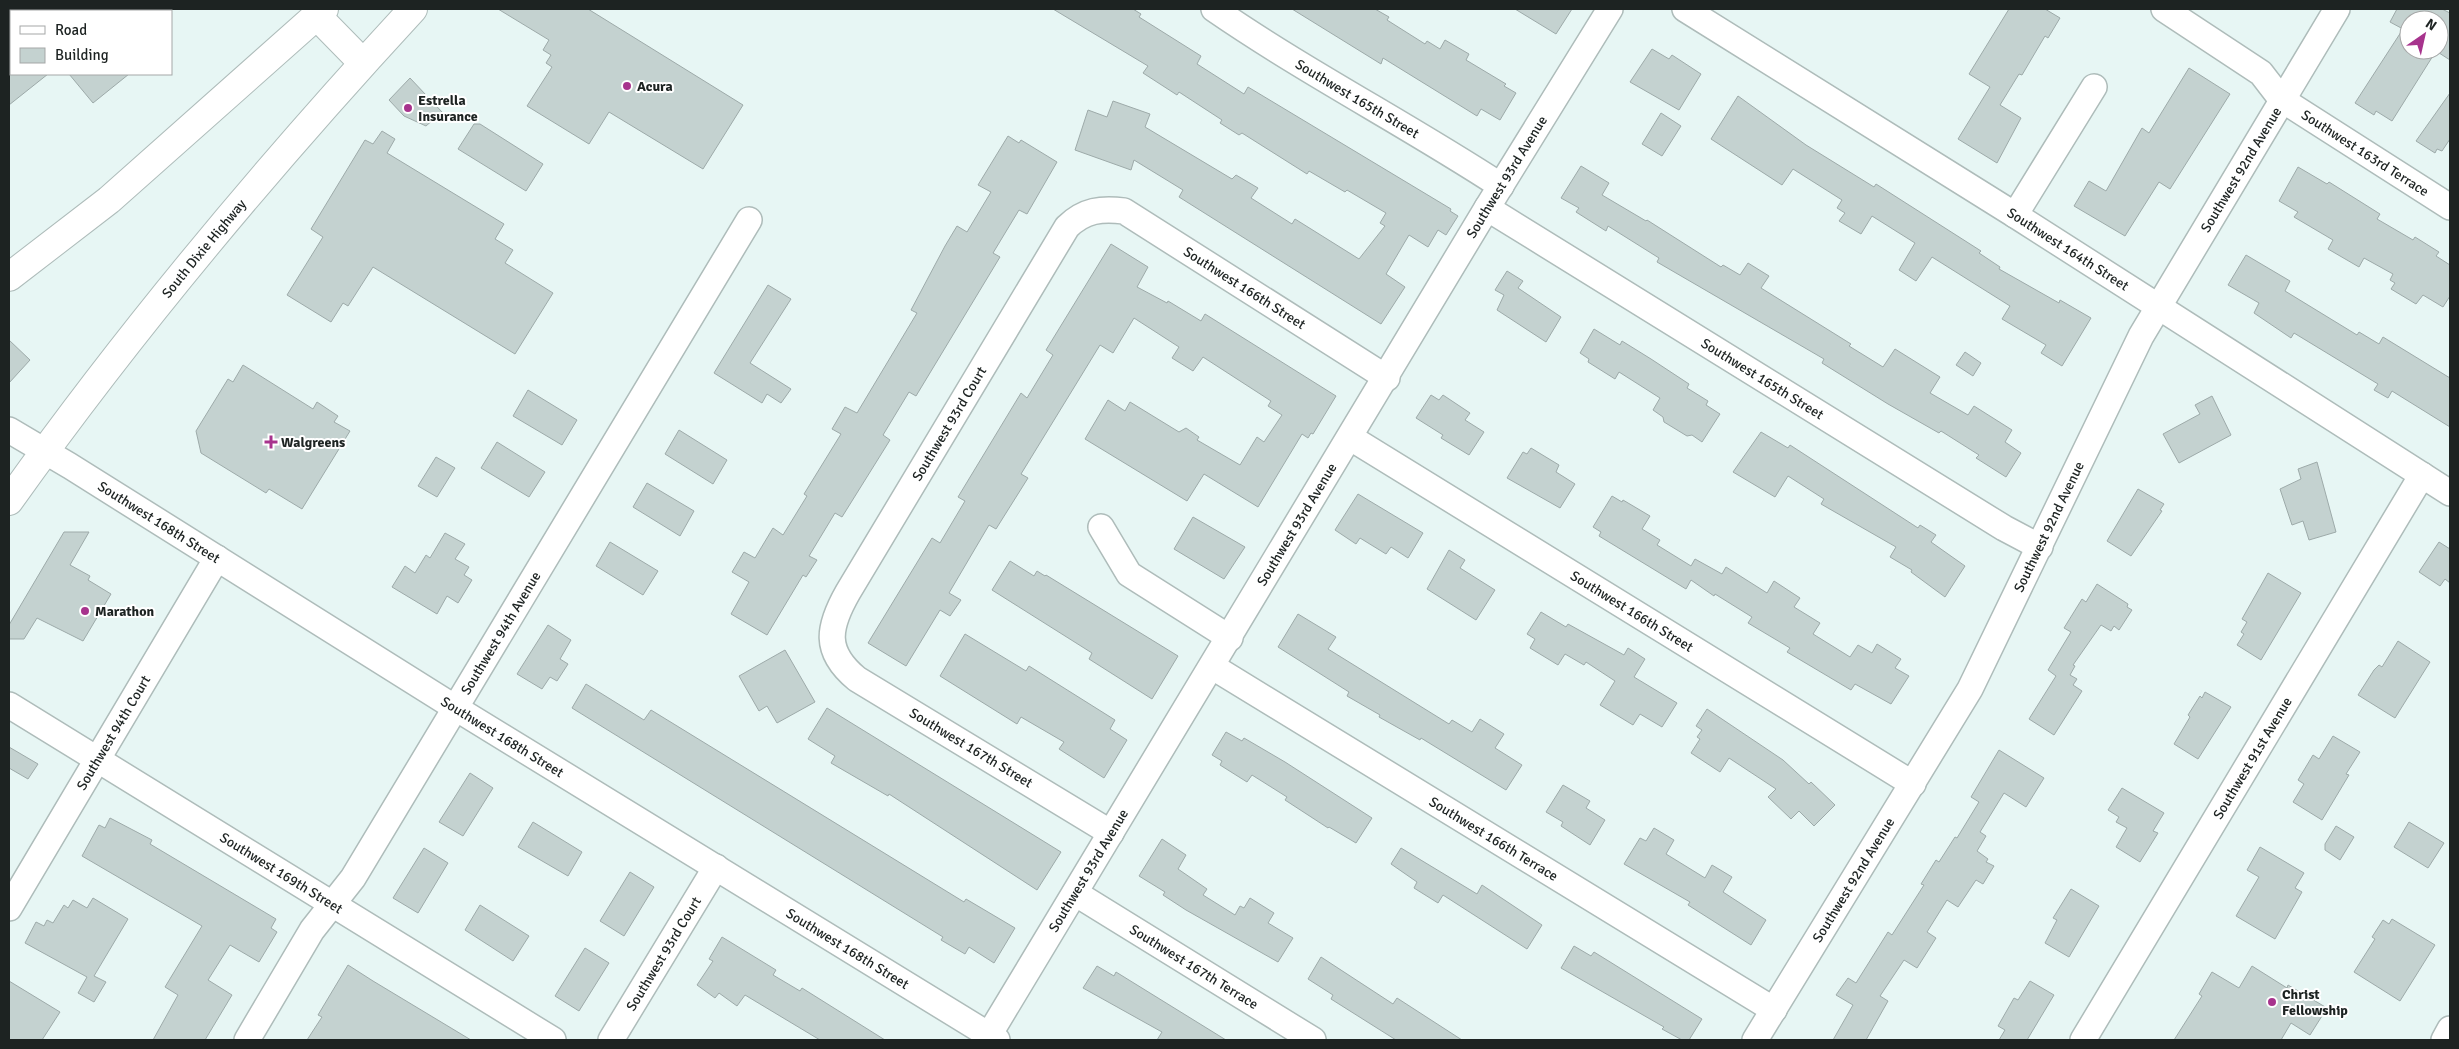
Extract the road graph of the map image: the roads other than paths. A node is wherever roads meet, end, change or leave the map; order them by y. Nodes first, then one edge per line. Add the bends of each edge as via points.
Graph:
1 (413, 9) edge
2 (1214, 9) edge
3 (1610, 9) edge
4 (1685, 9) edge
5 (2164, 9) edge
6 (2337, 9) edge
7 (321, 12) edge
8 (363, 63) junction
9 (2094, 86) dead end
10 (2282, 99) junction
11 (1501, 186) junction
12 (2450, 207) edge
13 (1487, 208) junction
14 (1099, 210) joint
15 (2015, 215) junction
16 (749, 220) dead end
17 (9, 277) edge
18 (2158, 307) junction
19 (1387, 378) junction
20 (9, 430) edge
21 (1351, 438) junction
22 (44, 451) junction
23 (2422, 475) junction
24 (2450, 493) edge
25 (9, 501) edge
26 (1101, 526) dead end
27 (2040, 547) junction
28 (217, 558) junction
29 (1230, 638) junction
30 (836, 656) joint
31 (1213, 667) junction
32 (9, 705) edge
33 (454, 707) junction
34 (96, 760) junction
35 (1913, 784) junction
36 (1111, 833) junction
37 (716, 867) junction
38 (1074, 893) junction
39 (332, 903) junction
40 (9, 908) edge
41 (1774, 1010) junction
42 (2450, 1030) edge
43 (991, 1039) edge
44 (247, 1040) edge
45 (553, 1040) edge
46 (611, 1040) edge
47 (1313, 1040) edge
48 (1755, 1040) edge
49 (2082, 1040) edge
50 (2444, 1040) edge

1 - 8 highway, South Dixie Highway
2 - 11 street, Southwest 165th Street via 1298,66 1423,136
3 - 11 street, Southwest 93rd Avenue
4 - 15 street, Southwest 164th Street
5 - 10 street, Southwest 163rd Terrace via 2260,73
6 - 10 street, Southwest 92nd Avenue
7 - 8 highway
7 - 17 highway via 116,194
8 - 22 highway, South Dixie Highway via 199,252
9 - 15 street
10 - 12 street, Southwest 163rd Terrace
10 - 18 street, Southwest 92nd Avenue
11 - 13 street, Southwest 93rd Avenue
13 - 19 street, Southwest 93rd Avenue
13 - 27 street, Southwest 165th Street via 2004,528
14 - 19 street, Southwest 166th Street via 1115,210 1130,215
14 - 30 street, Southwest 93rd Court via 1081,216 1067,227 848,592 832,627
15 - 18 street, Southwest 164th Street
16 - 33 street, Southwest 94th Avenue
18 - 23 street, Southwest 164th Street
18 - 27 street, Southwest 92nd Avenue
19 - 21 street, Southwest 93rd Avenue
20 - 22 street, Southwest 168th Street
21 - 29 street, Southwest 93rd Avenue
21 - 35 street, Southwest 166th Street
22 - 25 highway, South Dixie Highway
22 - 28 street, Southwest 168th Street
23 - 24 street, Southwest 164th Street
23 - 49 street, Southwest 91st Avenue
26 - 29 street via 1129,574
27 - 35 street, Southwest 92nd Avenue via 1970,689
28 - 33 street, Southwest 168th Street
28 - 34 street, Southwest 94th Court
29 - 31 street, Southwest 93rd Avenue
30 - 36 street, Southwest 167th Street via 857,679
31 - 36 street, Southwest 93rd Avenue
31 - 41 street, Southwest 166th Terrace
32 - 34 street, Southwest 169th Street
33 - 37 street, Southwest 168th Street
33 - 39 street, Southwest 94th Avenue via 353,878
34 - 39 street, Southwest 169th Street
34 - 40 street, Southwest 94th Court
35 - 41 street, Southwest 92nd Avenue
36 - 38 street, Southwest 93rd Avenue
37 - 43 street, Southwest 168th Street
37 - 46 street, Southwest 93rd Court
38 - 43 street, Southwest 93rd Avenue
38 - 47 street, Southwest 167th Terrace
39 - 44 street, Southwest 94th Avenue via 312,930
39 - 45 street, Southwest 169th Street
41 - 48 street, Southwest 92nd Avenue
42 - 50 street

